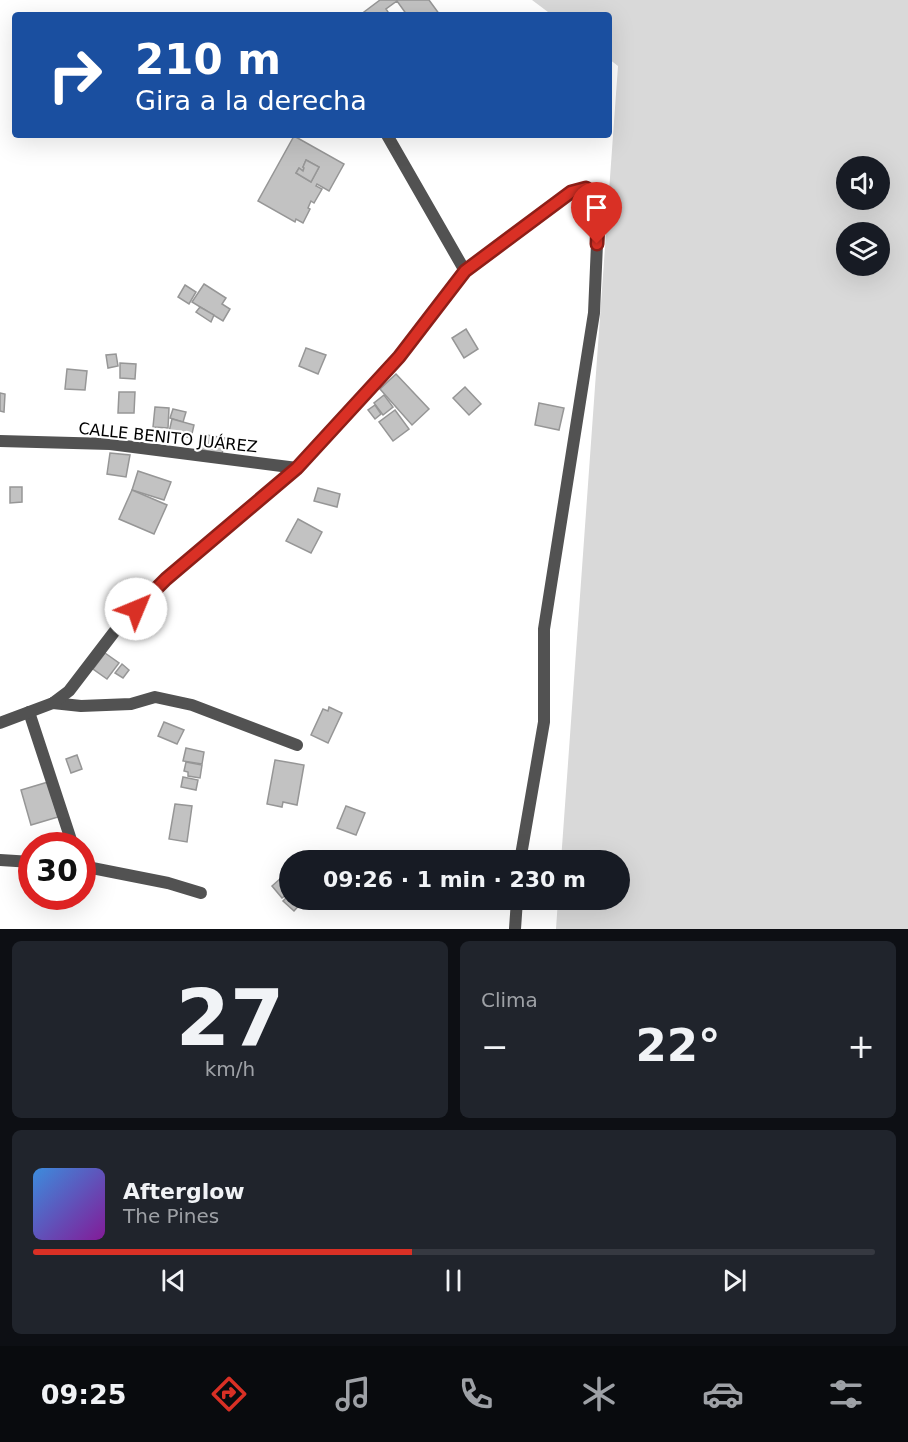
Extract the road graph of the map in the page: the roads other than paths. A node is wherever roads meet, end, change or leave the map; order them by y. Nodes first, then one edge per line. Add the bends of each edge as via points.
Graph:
1 (389, 138) edge
2 (465, 271) junction
3 (0, 441) edge
4 (297, 468) junction
5 (53, 703) junction
6 (29, 712) junction
7 (0, 723) edge
8 (297, 745) dead end
9 (68, 832) edge
10 (522, 850) edge
11 (0, 860) edge
12 (18, 861) edge
13 (96, 869) edge
14 (201, 893) dead end
15 (516, 910) edge
16 (515, 929) edge

1 - 2 street
2 - 4 street via 399,357
2 - 10 street via 571,192 586,188 599,198 594,313 544,629 544,722
3 - 4 street, CALLE BENITO JUÁREZ via 110,444
4 - 5 street via 166,579 121,623 69,691
5 - 6 street
5 - 8 street via 131,704 155,698 192,705
6 - 7 street
6 - 9 street
11 - 12 street
13 - 14 street
15 - 16 street

